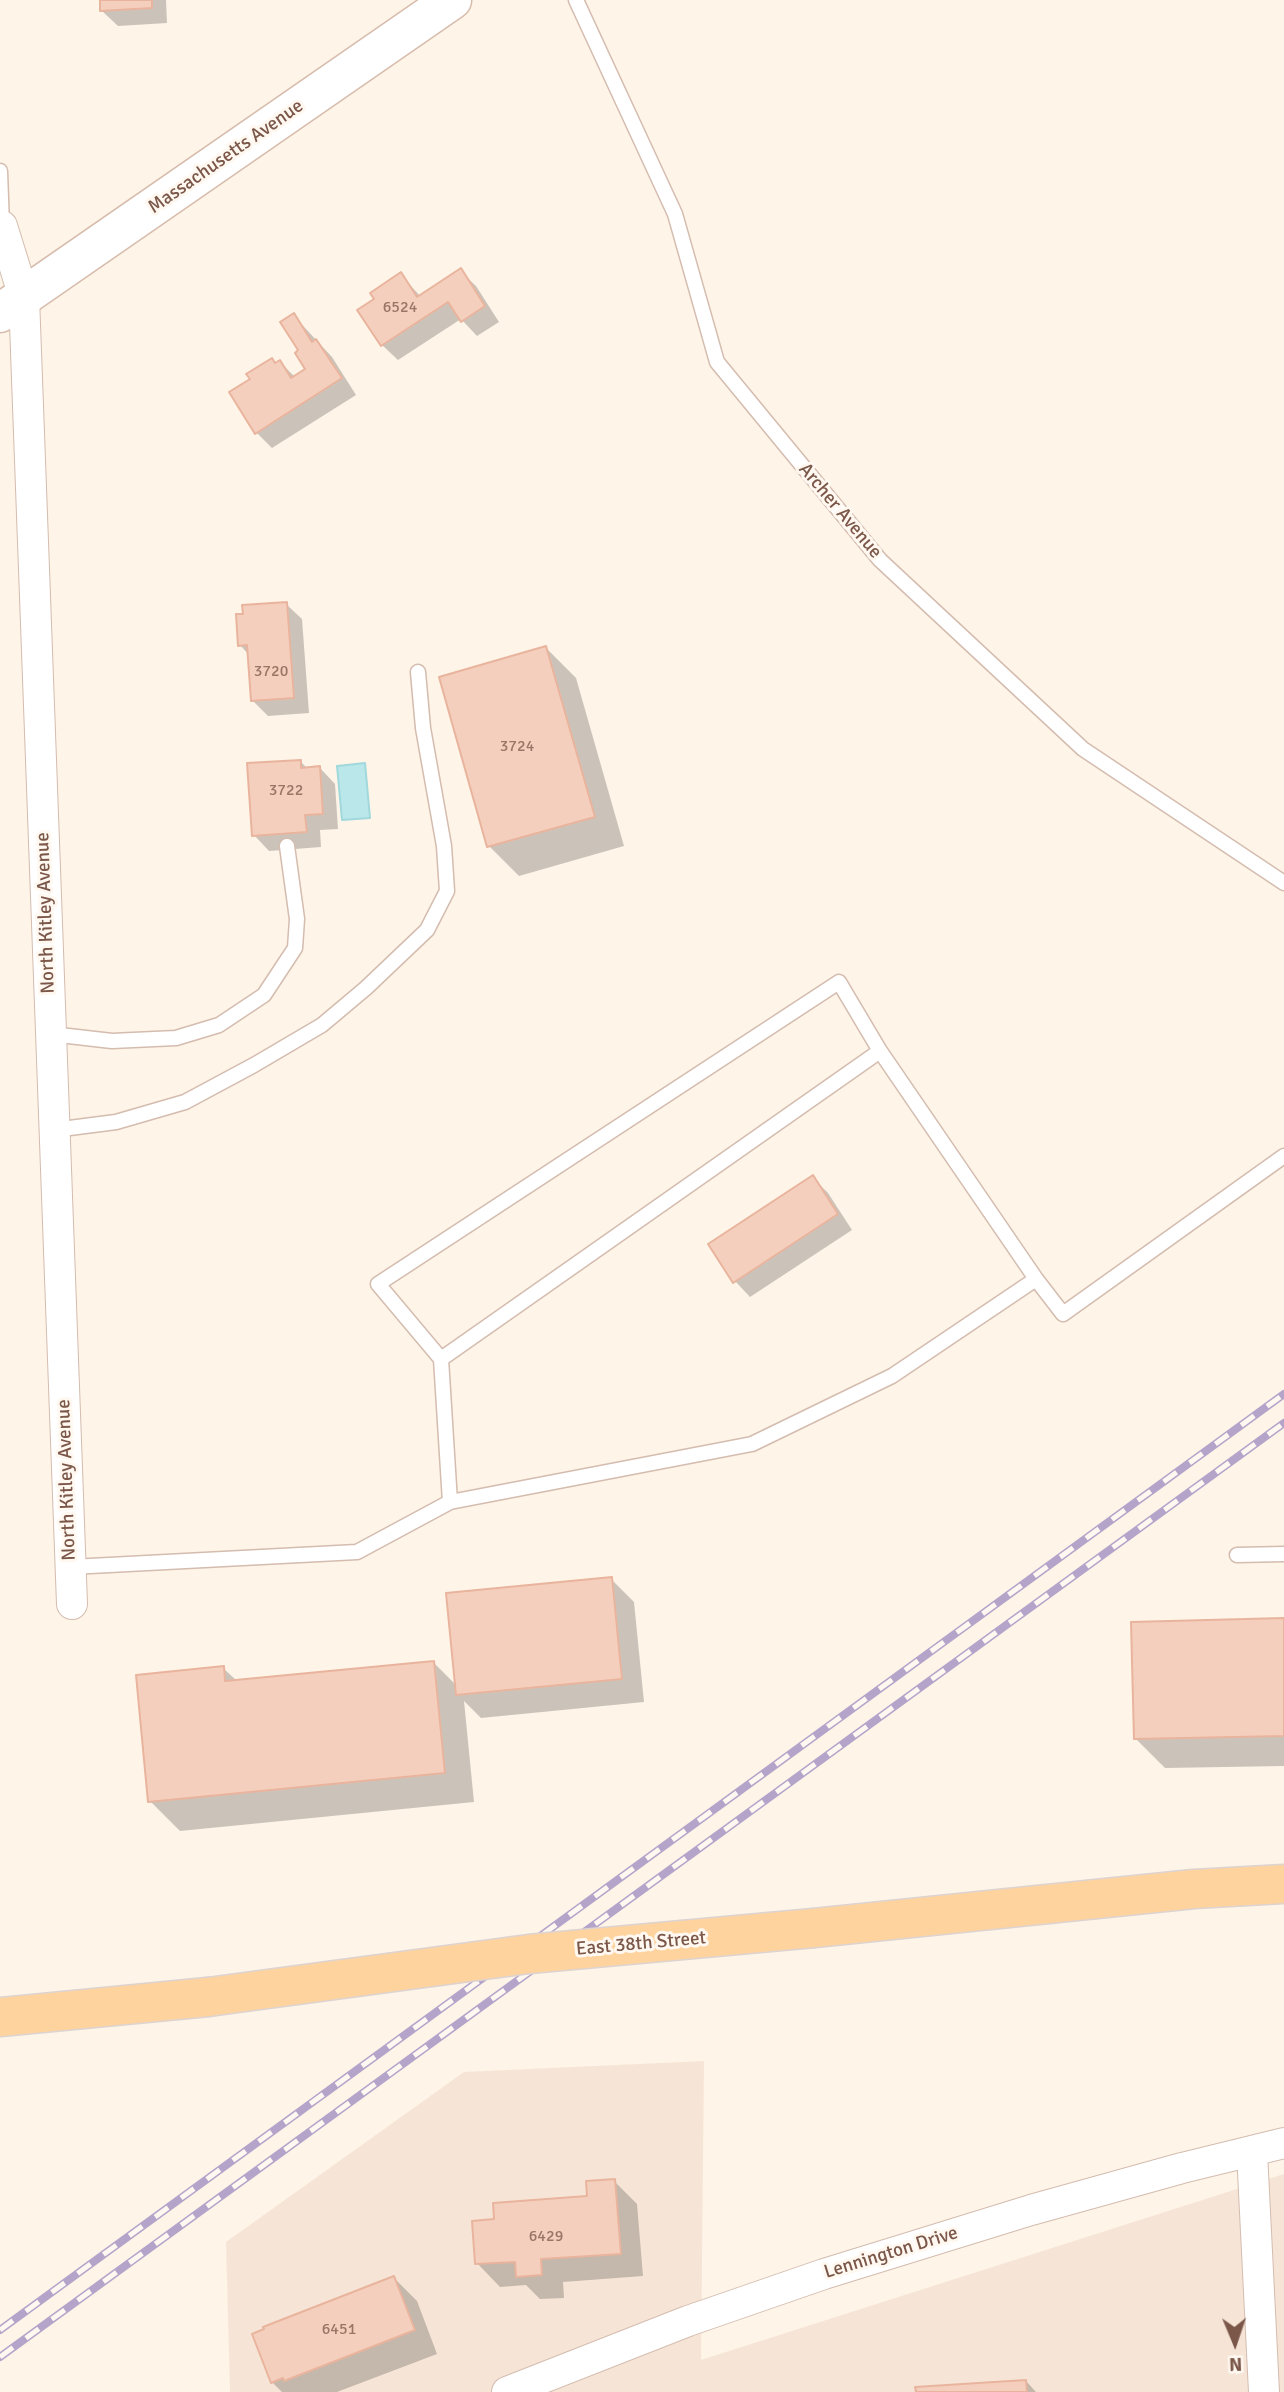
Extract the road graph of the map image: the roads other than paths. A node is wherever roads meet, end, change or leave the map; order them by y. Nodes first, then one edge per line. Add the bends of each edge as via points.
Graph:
1 (452, 0) edge
2 (576, 0) edge
3 (0, 171) edge
4 (2, 226) joint
5 (12, 305) edge
6 (418, 672) dead end
7 (287, 846) dead end
8 (1284, 883) edge
9 (51, 1034) junction
10 (880, 1051) junction
11 (54, 1130) junction
12 (1284, 1156) edge
13 (1035, 1279) junction
14 (441, 1359) junction
15 (450, 1502) junction
16 (1284, 1554) edge
17 (1237, 1555) dead end
18 (71, 1567) junction
19 (72, 1604) dead end
20 (1284, 1884) edge
21 (0, 2017) edge
22 (1284, 2143) edge
23 (1252, 2152) junction
24 (507, 2392) edge
25 (1264, 2392) edge

1 - 5 main road, Massachusetts Avenue
2 - 8 lane, Archer Avenue via 675,214 717,362 880,560 1083,749
3 - 4 lane
4 - 5 street, North Kitley Avenue
5 - 9 street, North Kitley Avenue
6 - 11 lane via 447,891 427,929 322,1025 254,1065 185,1102 116,1122
7 - 9 lane via 297,919 295,948 264,995 219,1025 176,1038 112,1041
9 - 11 street, North Kitley Avenue
10 - 13 lane
10 - 14 lane
10 - 14 lane via 839,982 378,1284
11 - 18 street, North Kitley Avenue
12 - 13 lane via 1063,1314
13 - 15 lane via 892,1376 752,1444
14 - 15 lane
15 - 18 lane via 357,1552
16 - 17 lane
18 - 19 street, North Kitley Avenue
20 - 21 main road, East 38th Street, bridge via 529,1954 208,1997
22 - 23 street, Lennington Drive
23 - 24 street, Lennington Drive via 1031,2210 824,2274
23 - 25 street

